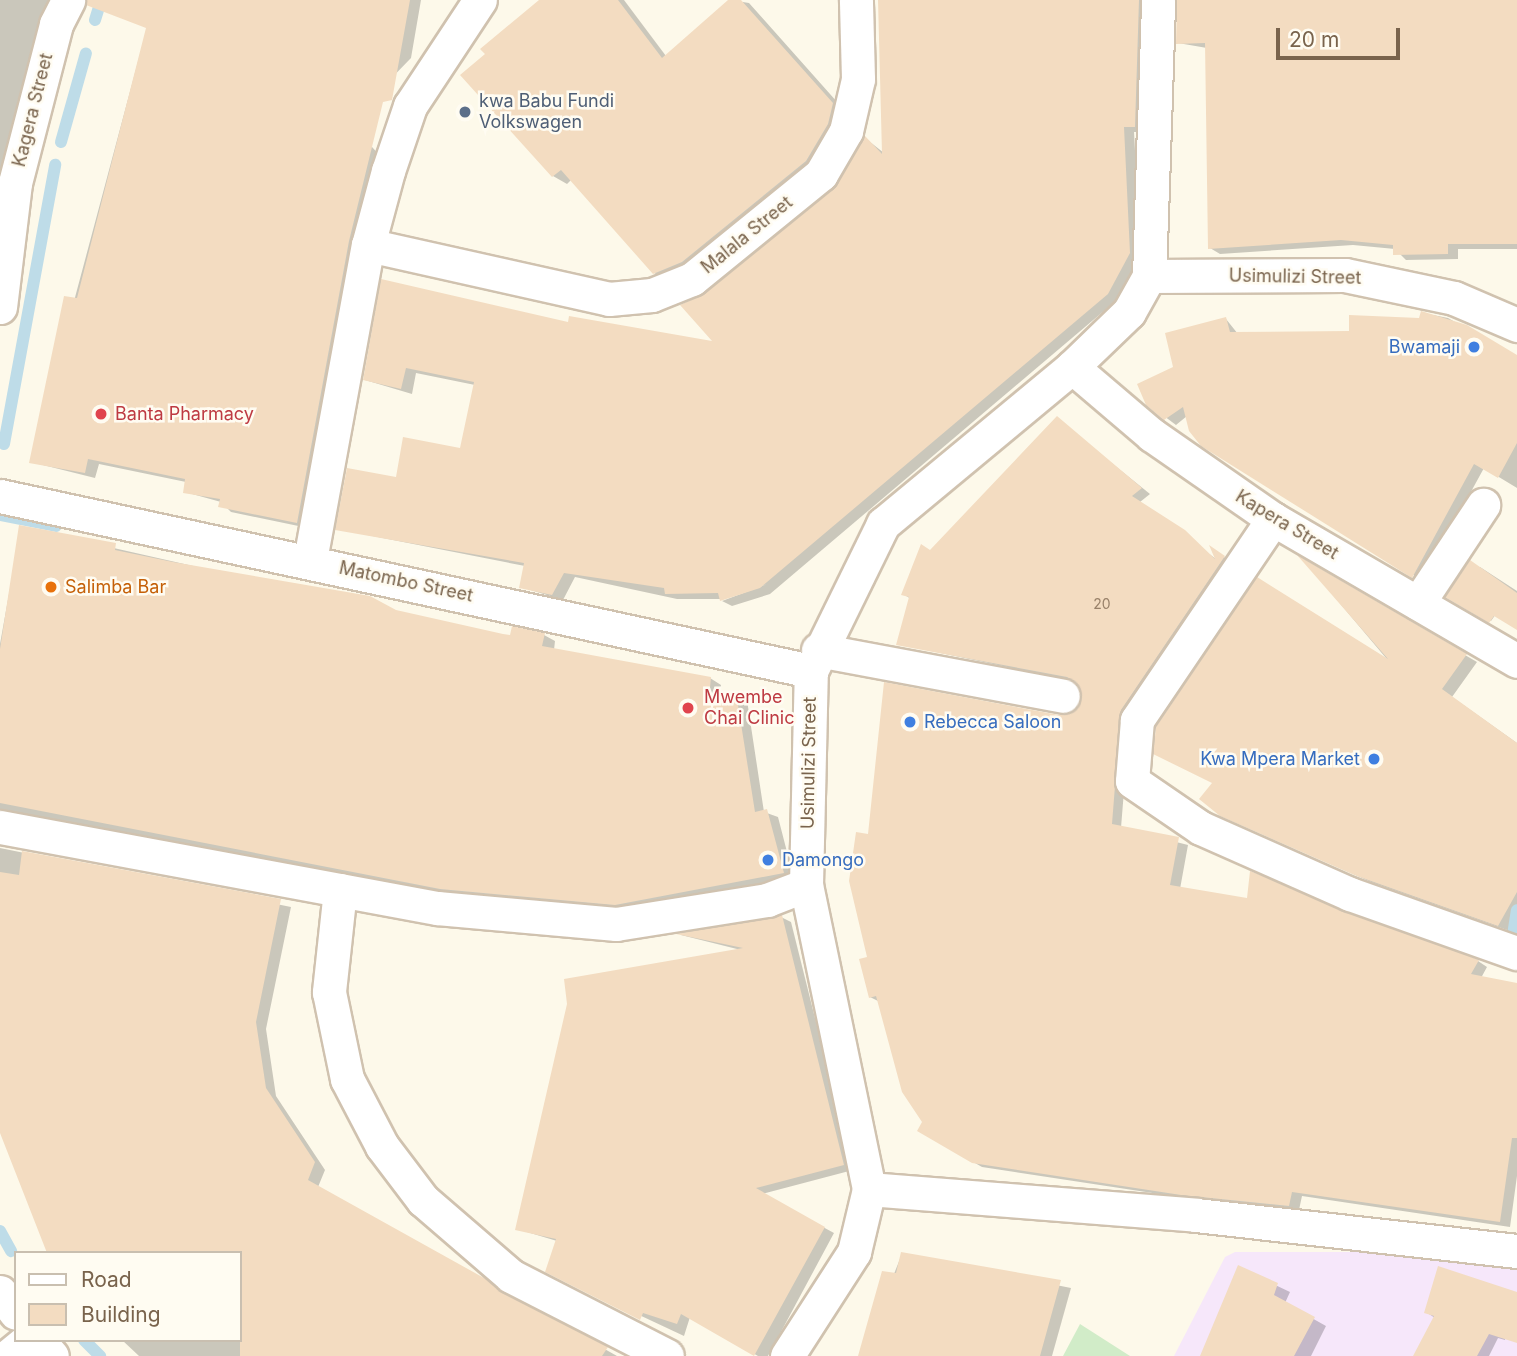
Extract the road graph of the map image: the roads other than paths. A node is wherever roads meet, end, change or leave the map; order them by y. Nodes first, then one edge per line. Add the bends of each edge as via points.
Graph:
1 (68, 0) edge
2 (480, 0) edge
3 (856, 0) edge
4 (1158, 0) edge
5 (368, 245) junction
6 (1149, 276) junction
7 (0, 307) edge
8 (1517, 325) edge
9 (1072, 367) junction
10 (0, 496) edge
11 (1483, 505) dead end
12 (1273, 520) junction
13 (310, 560) junction
14 (1418, 603) junction
15 (815, 661) junction
16 (1517, 661) edge
17 (1063, 695) dead end
18 (0, 827) edge
19 (806, 886) junction
20 (340, 890) junction
21 (1517, 953) edge
22 (869, 1189) junction
23 (1517, 1251) edge
24 (0, 1292) edge
25 (14, 1310) edge
26 (26, 1342) edge
27 (40, 1342) edge
28 (9, 1356) edge
29 (52, 1356) edge
30 (667, 1356) edge
31 (787, 1356) edge

1 - 7 street, Kagera Street via 55,24 15,183
2 - 5 street via 410,106
3 - 5 street, Malala Street via 858,79 846,131 821,174 692,279 652,295 609,299
4 - 6 street, Usimulizi Street
5 - 13 street
6 - 8 street, Usimulizi Street via 1345,275 1454,298
6 - 9 street, Usimulizi Street via 1129,312
9 - 12 street, Kapera Street via 1152,435
9 - 15 street, Usimulizi Street via 883,524
10 - 13 street, Matombo Street
11 - 14 street
12 - 14 street, Kapera Street
12 - 21 street via 1137,720 1132,781 1201,828 1350,894
13 - 15 street, Matombo Street
14 - 16 street, Kapera Street
15 - 17 street, Matombo Street
15 - 19 street, Usimulizi Street
18 - 20 street
19 - 20 street via 767,900 616,924 438,908
19 - 22 street, Usimulizi Street
20 - 30 street via 328,992 347,1079 382,1146 423,1200 511,1276
22 - 23 street via 1196,1214
22 - 31 street, Usimulizi Street via 854,1252
24 - 25 street
26 - 28 street
27 - 29 street

